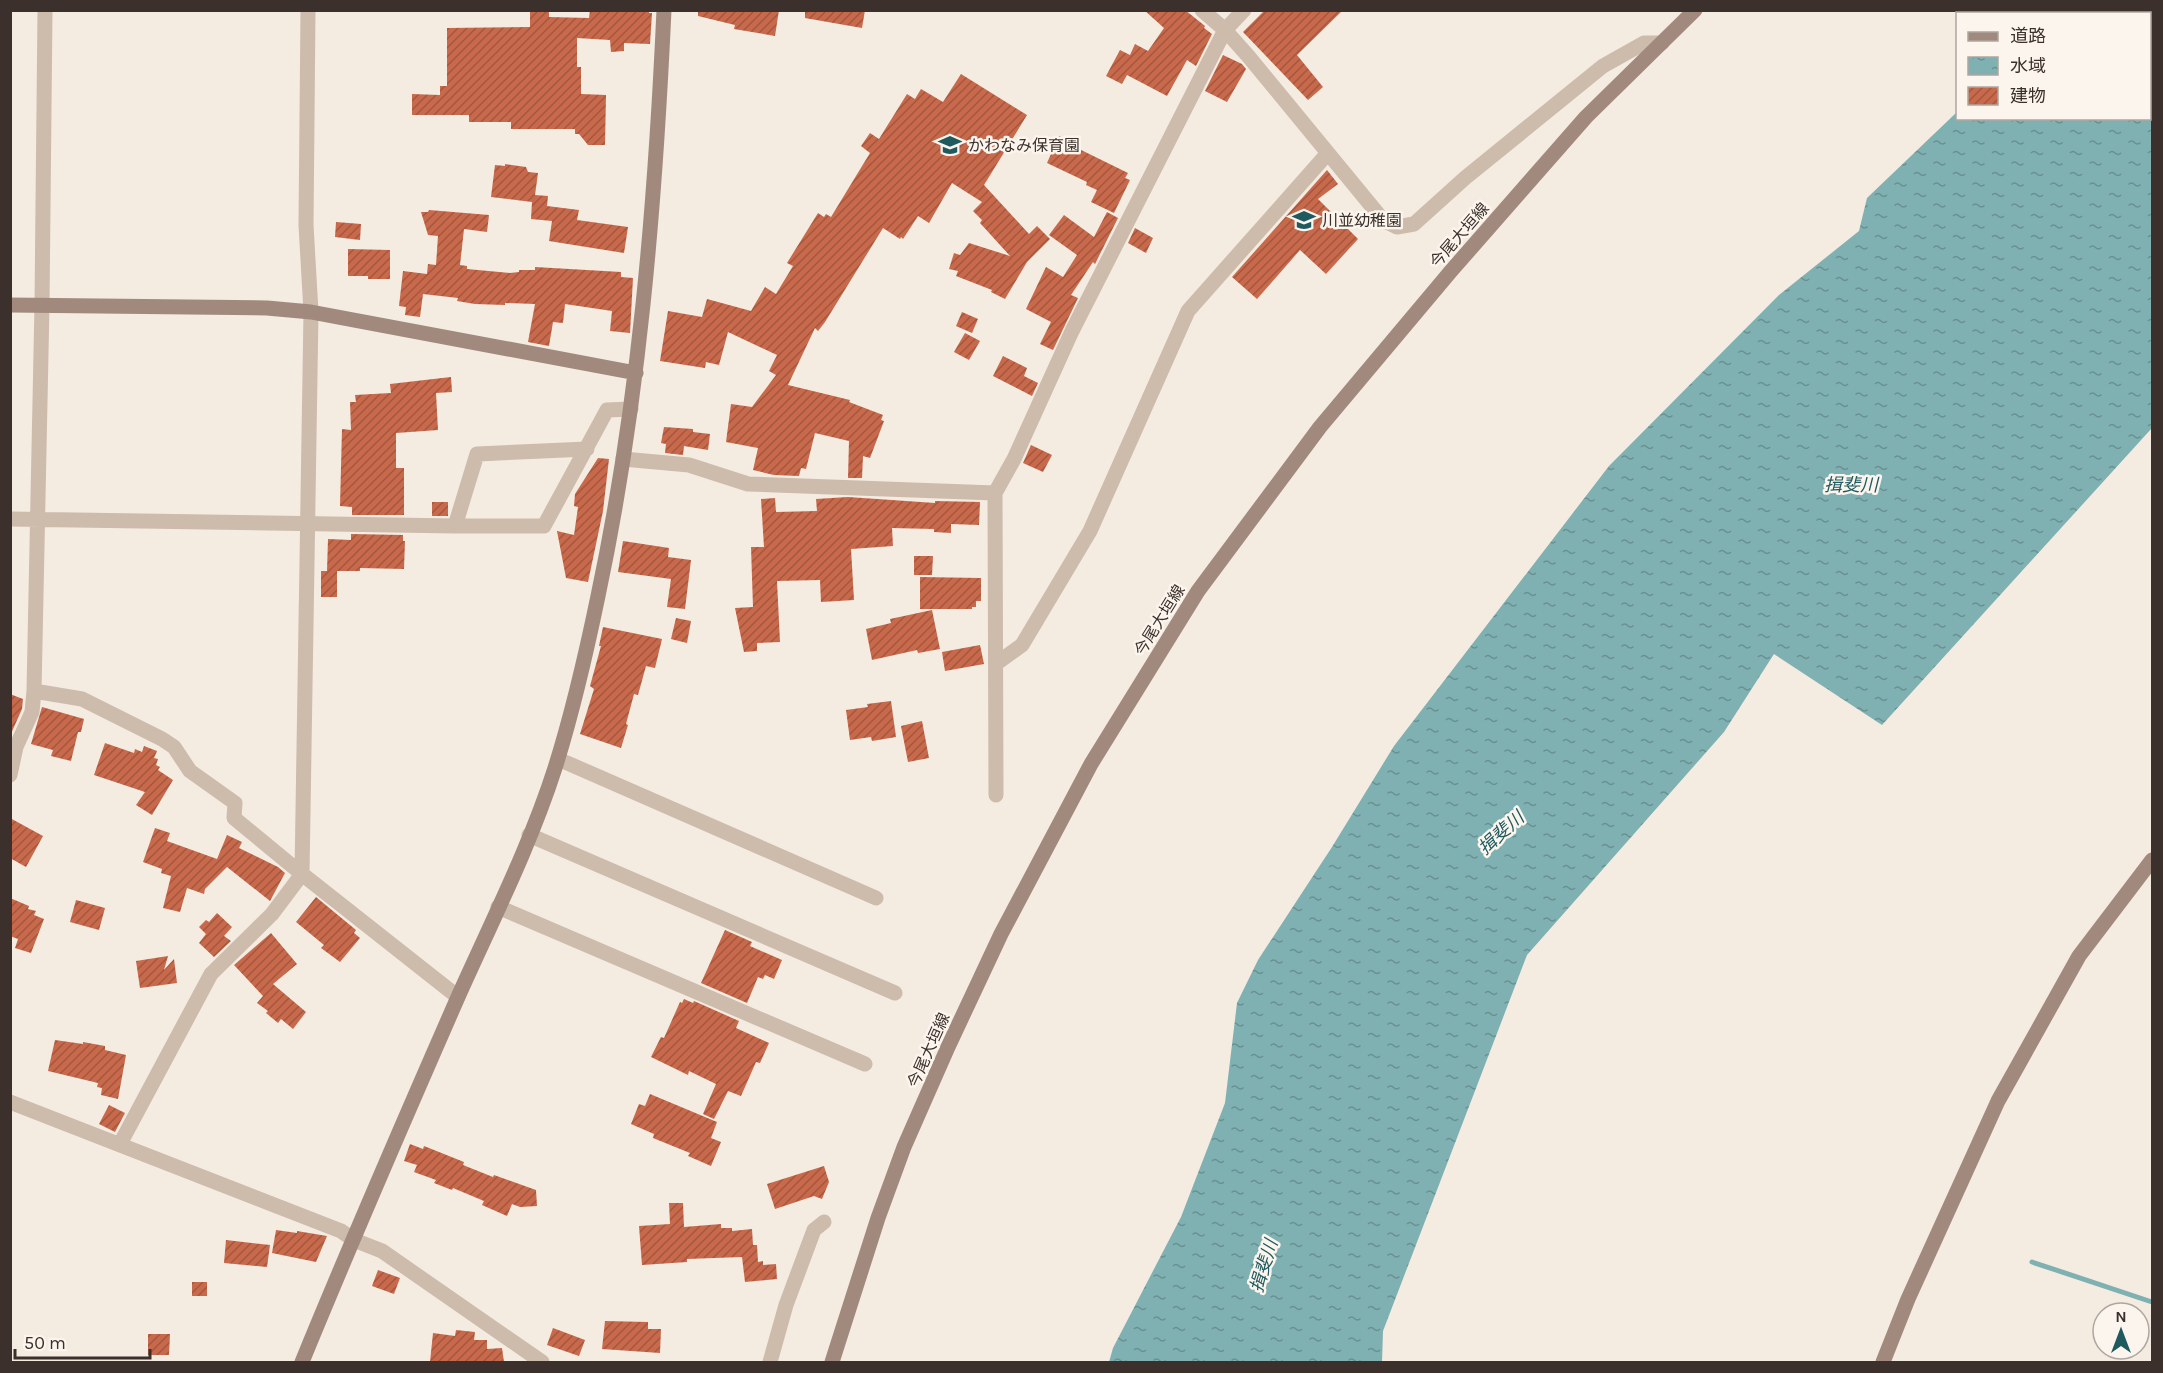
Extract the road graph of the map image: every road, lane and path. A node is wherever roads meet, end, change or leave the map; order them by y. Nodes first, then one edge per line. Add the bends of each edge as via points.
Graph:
1 (45, 10) edge
2 (308, 10) edge
3 (664, 10) edge
4 (1202, 10) edge
5 (1244, 10) edge
6 (1695, 10) edge
7 (1225, 30) junction
8 (1662, 43) junction
9 (1328, 153) junction
10 (10, 305) edge
11 (42, 305) junction
12 (311, 312) junction
13 (636, 373) junction
14 (631, 409) junction
15 (587, 448) junction
16 (623, 459) junction
17 (995, 493) junction
18 (10, 519) edge
19 (38, 520) junction
20 (308, 524) junction
21 (455, 526) junction
22 (997, 663) junction
23 (34, 691) junction
24 (558, 759) junction
25 (10, 775) edge
26 (996, 795) dead end
27 (529, 835) junction
28 (2152, 860) edge
29 (302, 874) junction
30 (876, 898) dead end
31 (498, 907) junction
32 (895, 993) dead end
33 (458, 997) junction
34 (865, 1064) dead end
35 (10, 1102) edge
36 (120, 1144) junction
37 (824, 1222) dead end
38 (354, 1240) junction
39 (302, 1362) edge
40 (542, 1362) edge
41 (770, 1362) edge
42 (832, 1362) edge
43 (1883, 1362) edge

1 - 11 street
2 - 12 street via 306,225
3 - 13 street via 658,150
4 - 7 street
5 - 7 street
6 - 8 street, 今尾大垣線
7 - 9 street
7 - 17 street via 1072,331
8 - 9 street via 1644,43 1603,66 1464,178 1414,224 1397,227 1383,220
8 - 42 street, 今尾大垣線 via 1586,117 1320,427 1198,591 1126,705 1006,924 944,1057 904,1147
9 - 22 street via 1188,311 1090,531 1023,645
10 - 11 street
11 - 12 street
11 - 19 street
12 - 13 street
12 - 20 street
13 - 14 street
14 - 15 street via 608,411
14 - 16 street
15 - 21 street via 544,526
15 - 21 street via 477,454
16 - 17 street via 689,465 748,484
16 - 24 street via 577,696
17 - 22 street
18 - 19 street
19 - 20 street
19 - 23 street
20 - 21 street
20 - 29 street
22 - 26 street
23 - 25 street via 32,712 16,747
23 - 29 street via 82,699 174,747 190,771 235,803 234,818
24 - 27 street
24 - 30 street
27 - 31 street
27 - 32 street
28 - 43 street via 2079,957 1998,1101
29 - 33 street
29 - 36 street via 272,914 211,974
31 - 33 street
31 - 34 street
33 - 38 street
35 - 36 street
36 - 38 street via 341,1231
37 - 41 street via 814,1230
38 - 39 street
38 - 40 street via 382,1251

